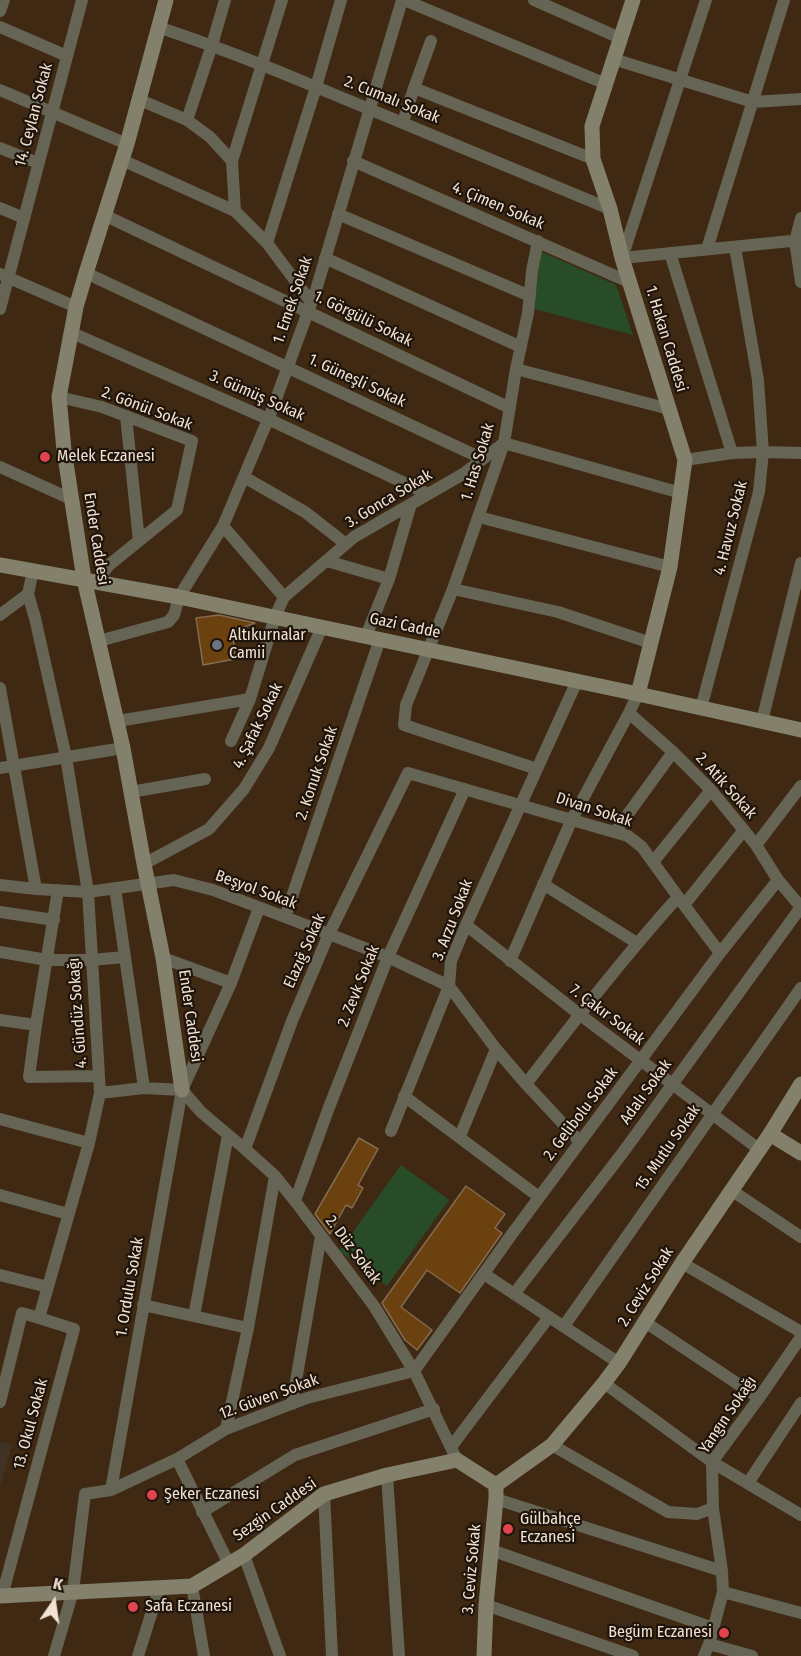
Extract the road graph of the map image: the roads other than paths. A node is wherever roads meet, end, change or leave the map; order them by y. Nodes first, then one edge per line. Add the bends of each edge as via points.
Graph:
1 (4, 0) edge
2 (82, 0) edge
3 (166, 0) edge
4 (225, 0) edge
5 (282, 0) edge
6 (341, 0) edge
7 (403, 0) edge
8 (534, 0) edge
9 (633, 0) edge
10 (706, 0) edge
11 (784, 0) edge
12 (0, 11) edge
13 (0, 27) edge
14 (158, 27) junction
15 (620, 38) junction
16 (431, 41) dead end
17 (212, 45) junction
18 (67, 56) junction
19 (613, 59) junction
20 (262, 64) junction
21 (680, 80) junction
22 (606, 84) junction
23 (316, 87) junction
24 (414, 88) junction
25 (0, 90) edge
26 (801, 99) edge
27 (140, 100) junction
28 (753, 102) junction
29 (369, 107) junction
30 (51, 112) junction
31 (187, 120) junction
32 (403, 122) junction
33 (127, 144) junction
34 (0, 148) edge
35 (593, 159) junction
36 (122, 160) junction
37 (232, 161) junction
38 (353, 161) junction
39 (38, 163) junction
40 (0, 208) edge
41 (610, 209) junction
42 (235, 211) junction
43 (104, 214) junction
44 (338, 214) junction
45 (24, 218) junction
46 (801, 218) edge
47 (538, 241) junction
48 (798, 241) edge
49 (267, 243) junction
50 (735, 247) junction
51 (707, 249) junction
52 (670, 253) junction
53 (325, 258) junction
54 (622, 258) junction
55 (86, 273) junction
56 (4, 276) edge
57 (629, 282) junction
58 (801, 282) edge
59 (530, 296) junction
60 (310, 306) junction
61 (76, 307) junction
62 (0, 309) edge
63 (70, 332) junction
64 (521, 346) junction
65 (288, 366) junction
66 (516, 369) junction
67 (58, 397) junction
68 (510, 408) junction
69 (669, 409) junction
70 (126, 416) junction
71 (268, 419) junction
72 (504, 443) junction
73 (763, 452) junction
74 (732, 453) junction
75 (801, 453) edge
76 (483, 459) junction
77 (685, 460) junction
78 (0, 467) edge
79 (244, 477) junction
80 (681, 493) junction
81 (428, 494) junction
82 (71, 499) junction
83 (411, 504) junction
84 (479, 517) junction
85 (224, 526) junction
86 (139, 541) junction
87 (346, 544) junction
88 (327, 561) junction
89 (801, 563) edge
90 (0, 565) edge
91 (670, 567) junction
92 (33, 570) junction
93 (388, 579) junction
94 (90, 580) junction
95 (453, 589) junction
96 (28, 594) junction
97 (179, 597) junction
98 (284, 597) junction
99 (0, 615) edge
100 (275, 617) junction
101 (322, 627) junction
102 (373, 638) junction
103 (99, 641) junction
104 (651, 643) junction
105 (428, 650) junction
106 (577, 681) junction
107 (0, 688) edge
108 (638, 694) junction
109 (249, 699) junction
110 (701, 708) junction
111 (629, 713) junction
112 (118, 721) junction
113 (762, 721) junction
114 (801, 730) edge
115 (231, 741) dead end
116 (123, 748) junction
117 (673, 752) junction
118 (66, 757) junction
119 (15, 765) junction
120 (0, 768) edge
121 (537, 769) junction
122 (408, 773) joint
123 (205, 779) dead end
124 (465, 789) junction
125 (800, 789) edge
126 (711, 790) junction
127 (131, 792) junction
128 (521, 804) junction
129 (572, 819) junction
130 (744, 830) junction
131 (615, 832) junction
132 (756, 845) junction
133 (653, 862) junction
134 (144, 864) junction
135 (778, 880) junction
136 (148, 883) junction
137 (543, 884) junction
138 (0, 885) edge
139 (115, 888) junction
140 (36, 889) junction
141 (58, 890) junction
142 (88, 892) junction
143 (681, 901) junction
144 (801, 907) edge
145 (259, 908) junction
146 (0, 912) edge
147 (285, 917) junction
148 (54, 920) junction
149 (466, 925) junction
150 (328, 936) junction
151 (637, 944) junction
152 (0, 952) edge
153 (720, 952) junction
154 (125, 957) junction
155 (388, 957) junction
156 (163, 958) junction
157 (47, 960) junction
158 (91, 960) junction
159 (510, 961) junction
160 (231, 982) junction
161 (449, 986) junction
162 (801, 988) edge
163 (579, 1014) junction
164 (0, 1020) edge
165 (36, 1025) junction
166 (496, 1049) junction
167 (640, 1061) junction
168 (99, 1076) junction
169 (526, 1084) junction
170 (801, 1084) edge
171 (672, 1085) junction
172 (144, 1088) junction
173 (182, 1090) junction
174 (100, 1093) junction
175 (404, 1096) junction
176 (712, 1114) junction
177 (0, 1119) edge
178 (391, 1131) dead end
179 (770, 1134) junction
180 (228, 1135) junction
181 (460, 1136) junction
182 (580, 1142) junction
183 (89, 1143) junction
184 (245, 1149) junction
185 (759, 1150) junction
186 (801, 1153) edge
187 (275, 1176) junction
188 (731, 1190) junction
189 (0, 1195) edge
190 (539, 1197) junction
191 (295, 1201) junction
192 (68, 1214) junction
193 (321, 1236) junction
194 (801, 1237) edge
195 (682, 1263) junction
196 (484, 1274) junction
197 (0, 1275) edge
198 (48, 1287) junction
199 (514, 1294) junction
200 (143, 1305) junction
201 (194, 1316) junction
202 (549, 1317) junction
203 (39, 1318) junction
204 (645, 1322) junction
205 (564, 1326) junction
206 (248, 1328) junction
207 (801, 1334) edge
208 (6, 1356) edge
209 (619, 1363) junction
210 (414, 1371) junction
211 (604, 1383) junction
212 (759, 1398) junction
213 (0, 1401) edge
214 (292, 1404) junction
215 (800, 1406) edge
216 (434, 1409) junction
217 (226, 1429) junction
218 (552, 1445) junction
219 (454, 1453) junction
220 (177, 1459) junction
221 (712, 1462) junction
222 (387, 1475) junction
223 (748, 1483) junction
224 (111, 1490) junction
225 (496, 1492) junction
226 (324, 1494) junction
227 (713, 1508) junction
228 (202, 1512) junction
229 (801, 1515) edge
230 (491, 1550) junction
231 (244, 1555) junction
232 (229, 1564) junction
233 (722, 1571) junction
234 (192, 1586) junction
235 (159, 1589) junction
236 (73, 1592) junction
237 (723, 1592) junction
238 (1, 1596) edge
239 (486, 1605) junction
240 (801, 1613) edge
241 (713, 1628) junction
242 (710, 1644) junction
243 (54, 1656) edge
244 (138, 1656) edge
245 (204, 1656) edge
246 (280, 1656) edge
247 (332, 1656) edge
248 (399, 1656) edge
249 (484, 1656) edge
250 (633, 1656) edge
251 (704, 1656) edge
252 (752, 1656) edge

1 - 12 street
2 - 18 street, 14. Ceylan Sokak
3 - 14 street, Ender Caddesi
4 - 17 street
5 - 20 street
6 - 23 street
7 - 22 street
7 - 29 street, 1. Emek Sokak
8 - 15 street
9 - 15 street, 1. Hakan Caddesi
10 - 21 street
11 - 28 street
13 - 18 street
14 - 17 street, 2. Cumalı Sokak
14 - 27 street, Ender Caddesi
15 - 19 street, 1. Hakan Caddesi
16 - 24 street
17 - 20 street, 2. Cumalı Sokak
17 - 31 street
18 - 30 street, 14. Ceylan Sokak
19 - 21 street
19 - 22 street, 1. Hakan Caddesi
20 - 23 street, 2. Cumalı Sokak
20 - 37 street
21 - 28 street
21 - 54 street
22 - 35 street, 1. Hakan Caddesi via 592,126
23 - 29 street, 2. Cumalı Sokak
23 - 49 street
24 - 32 street
24 - 35 street
25 - 30 street
26 - 28 street
27 - 31 street
27 - 33 street, Ender Caddesi
28 - 51 street
29 - 32 street, 2. Cumalı Sokak
29 - 38 street, 1. Emek Sokak
30 - 33 street
30 - 39 street, 14. Ceylan Sokak
31 - 37 street
32 - 41 street, 2. Cumalı Sokak
33 - 36 street, Ender Caddesi
34 - 39 street
35 - 41 street, 1. Hakan Caddesi
36 - 42 street
36 - 43 street, Ender Caddesi
37 - 42 street
38 - 44 street, 1. Emek Sokak
38 - 47 street, 4. Çimen Sokak
39 - 45 street, 14. Ceylan Sokak
40 - 45 street
41 - 54 street, 1. Hakan Caddesi
42 - 49 street
43 - 55 street, Ender Caddesi
43 - 60 street, 1. Görgülü Sokak
44 - 53 street, 1. Emek Sokak
44 - 59 street
45 - 56 street, 14. Ceylan Sokak
46 - 48 street
47 - 57 street, 4. Çimen Sokak
47 - 59 street, 1. Has Sokak
48 - 50 street
48 - 58 street
49 - 60 street
50 - 51 street
50 - 73 street, 4. Havuz Sokak via 758,380
51 - 52 street
52 - 54 street
52 - 74 street
53 - 60 street, 1. Emek Sokak
53 - 64 street
54 - 57 street, 1. Hakan Caddesi
55 - 61 street, Ender Caddesi
55 - 65 street, 1. Güneşli Sokak
56 - 61 street
56 - 62 street, 14. Ceylan Sokak
57 - 69 street, 1. Hakan Caddesi
59 - 64 street, 1. Has Sokak
60 - 65 street, 1. Emek Sokak
60 - 68 street, 1. Görgülü Sokak
61 - 63 street, Ender Caddesi
63 - 67 street, Ender Caddesi
63 - 71 street, 3. Gümüş Sokak
64 - 66 street, 1. Has Sokak
65 - 71 street, 1. Emek Sokak
65 - 76 street, 1. Güneşli Sokak
66 - 68 street, 1. Has Sokak
66 - 69 street
67 - 70 street, 2. Gönül Sokak
67 - 82 street, Ender Caddesi
68 - 72 street, 1. Has Sokak
69 - 77 street, 1. Hakan Caddesi
70 - 86 street
70 - 86 street, 2. Gönül Sokak via 192,441 177,510
71 - 79 street, 1. Emek Sokak
71 - 81 street, 3. Gümüş Sokak
72 - 76 street, 3. Gonca Sokak
72 - 80 street
72 - 84 street, 1. Has Sokak
73 - 74 street
73 - 75 street
73 - 110 street, 4. Havuz Sokak via 759,492
74 - 77 street
76 - 81 street, 3. Gonca Sokak
77 - 80 street, 1. Hakan Caddesi
78 - 82 street
79 - 85 street, 1. Emek Sokak
79 - 87 street via 305,512
80 - 91 street, 1. Hakan Caddesi
81 - 83 street, 3. Gonca Sokak
82 - 94 street, Ender Caddesi
83 - 87 street, 3. Gonca Sokak
83 - 93 street, 2. Konuk Sokak
84 - 91 street
84 - 95 street, 1. Has Sokak
85 - 97 street, 1. Emek Sokak
85 - 98 street
86 - 94 street, 2. Gönül Sokak
87 - 88 street, 3. Gonca Sokak
88 - 93 street
88 - 98 street, 3. Gonca Sokak
89 - 113 street
90 - 92 street, Gazi Cadde
91 - 104 street, 1. Hakan Caddesi
92 - 94 street, Gazi Cadde
92 - 96 street
93 - 102 street, 2. Konuk Sokak
94 - 97 street, Gazi Cadde
94 - 103 street, Ender Caddesi
95 - 104 street via 558,612
95 - 105 street, 1. Has Sokak
96 - 99 street
96 - 118 street, 4. Gündüz Sokağı
97 - 100 street, Gazi Cadde
97 - 103 street, 1. Emek Sokak via 168,622
98 - 100 street, 3. Gonca Sokak
100 - 101 street, Gazi Cadde
100 - 109 street, 3. Gonca Sokak
101 - 102 street, Gazi Cadde
101 - 134 street, 4. Şafak Sokak via 270,748 244,789 209,829
102 - 105 street, Gazi Cadde
102 - 147 street, 2. Konuk Sokak
103 - 112 street, Ender Caddesi
104 - 108 street, 1. Hakan Caddesi
105 - 106 street, Gazi Cadde
105 - 121 street, 1. Has Sokak via 406,705 404,725
106 - 108 street, Gazi Cadde
106 - 121 street, 3. Arzu Sokak
107 - 119 street
108 - 110 street, Gazi Cadde
108 - 111 street
109 - 112 street
109 - 115 street, 3. Gonca Sokak
110 - 113 street, Gazi Cadde
111 - 117 street, 2. Atik Sokak
111 - 129 street
112 - 116 street, Ender Caddesi
113 - 114 street, Gazi Cadde
116 - 118 street
116 - 127 street, Ender Caddesi
117 - 126 street, 2. Atik Sokak
117 - 131 street
118 - 119 street
118 - 142 street, 4. Gündüz Sokağı
119 - 120 street
119 - 140 street
121 - 128 street, 3. Arzu Sokak
122 - 124 street, Divan Sokak
122 - 150 street, Elazığ Sokak
123 - 127 street
124 - 128 street, Divan Sokak
124 - 155 street, 2. Zevk Sokak
125 - 132 street
126 - 130 street, 2. Atik Sokak
126 - 133 street
127 - 134 street, Ender Caddesi
128 - 129 street, Divan Sokak
128 - 149 street, 3. Arzu Sokak
129 - 131 street, Divan Sokak
129 - 137 street
130 - 132 street, 2. Atik Sokak
130 - 143 street
131 - 133 street, Divan Sokak via 642,847
132 - 135 street, 2. Atik Sokak
133 - 143 street, Divan Sokak
134 - 136 street, Ender Caddesi
135 - 144 street, 2. Atik Sokak
135 - 153 street, 2. Gelibolu Sokak
136 - 139 street, Beşyol Sokak
136 - 145 street, Beşyol Sokak via 174,880
136 - 156 street, Ender Caddesi
137 - 151 street
137 - 159 street
138 - 140 street, Beşyol Sokak
139 - 142 street, Beşyol Sokak
139 - 154 street
140 - 141 street, Beşyol Sokak
141 - 142 street, Beşyol Sokak
141 - 148 street
142 - 158 street, 4. Gündüz Sokağı
143 - 151 street
143 - 153 street, Divan Sokak
144 - 171 street, Adalı Sokak
145 - 147 street, Beşyol Sokak
145 - 160 street, 1. Ordulu Sokak
146 - 148 street
147 - 150 street, Beşyol Sokak
148 - 157 street
149 - 159 street, 7. Çakır Sokak
149 - 161 street, 3. Arzu Sokak via 452,961
150 - 155 street, Beşyol Sokak
150 - 184 street, Elazığ Sokak
151 - 163 street
152 - 157 street
153 - 167 street, 2. Gelibolu Sokak
154 - 158 street
154 - 172 street
155 - 161 street, Beşyol Sokak
155 - 191 street, 2. Zevk Sokak
156 - 160 street
156 - 173 street, Ender Caddesi
157 - 158 street
157 - 165 street
158 - 168 street, 4. Gündüz Sokağı
159 - 163 street, 7. Çakır Sokak
160 - 173 street, 1. Ordulu Sokak
161 - 166 street, 3. Arzu Sokak
161 - 175 street
162 - 176 street, 15. Mutlu Sokak
163 - 167 street, 7. Çakır Sokak
163 - 169 street
164 - 165 street
165 - 168 street via 29,1077
166 - 169 street, 3. Arzu Sokak
166 - 181 street
167 - 171 street, 7. Çakır Sokak
167 - 182 street, 2. Gelibolu Sokak
168 - 174 street, 4. Gündüz Sokağı
169 - 182 street, 3. Arzu Sokak
170 - 179 street, 2. Ceviz Sokak
171 - 176 street, 7. Çakır Sokak
171 - 199 street, Adalı Sokak
172 - 173 street
172 - 174 street
173 - 180 street, 2. Düz Sokak
173 - 200 street, 1. Ordulu Sokak
174 - 183 street, 4. Gündüz Sokağı
175 - 178 street
175 - 181 street
176 - 185 street, 7. Çakır Sokak
176 - 205 street, 15. Mutlu Sokak
177 - 183 street
179 - 185 street, 2. Ceviz Sokak
179 - 186 street
180 - 184 street, 2. Düz Sokak
180 - 201 street
181 - 190 street
182 - 190 street, 2. Gelibolu Sokak
183 - 192 street, 4. Gündüz Sokağı
184 - 187 street, 2. Düz Sokak
185 - 188 street, 2. Ceviz Sokak
187 - 191 street, 2. Düz Sokak
187 - 206 street
188 - 194 street
188 - 195 street, 2. Ceviz Sokak
189 - 192 street
190 - 196 street, 2. Gelibolu Sokak
191 - 193 street, 2. Düz Sokak
192 - 198 street, 4. Gündüz Sokağı
193 - 210 street, 2. Düz Sokak via 374,1306
193 - 214 street
195 - 204 street, 2. Ceviz Sokak
195 - 207 street
196 - 199 street
196 - 210 street, 2. Gelibolu Sokak
197 - 198 street
198 - 203 street, 4. Gündüz Sokağı
199 - 202 street
200 - 201 street
200 - 224 street, 1. Ordulu Sokak
201 - 206 street
202 - 205 street
202 - 219 street
203 - 208 street via 22,1312
203 - 238 street, 13. Okul Sokak via 74,1329
204 - 209 street, 2. Ceviz Sokak
204 - 212 street
205 - 209 street
206 - 217 street
207 - 212 street, Yangın Sokağı
208 - 213 street
209 - 211 street, 2. Ceviz Sokak
210 - 214 street, 12. Güven Sokak
210 - 216 street, 2. Düz Sokak
211 - 218 street, 2. Ceviz Sokak
211 - 221 street
212 - 221 street, Yangın Sokağı
214 - 217 street, 12. Güven Sokak
215 - 223 street
216 - 219 street, 2. Düz Sokak
216 - 228 street via 295,1455
217 - 220 street, 12. Güven Sokak
218 - 225 street, 2. Ceviz Sokak
218 - 227 street via 668,1512 697,1514
219 - 222 street, Sezgin Caddesi
219 - 225 street
220 - 224 street, 12. Güven Sokak
220 - 228 street
221 - 223 street
221 - 227 street, Yangın Sokağı
222 - 226 street, Sezgin Caddesi
222 - 248 street
223 - 229 street
224 - 236 street, 12. Güven Sokak via 86,1494
225 - 230 street, 3. Ceviz Sokak
225 - 233 street
226 - 231 street, Sezgin Caddesi
226 - 247 street
227 - 233 street, Yangın Sokağı
228 - 232 street
230 - 239 street, 3. Ceviz Sokak
230 - 241 street
231 - 232 street, Sezgin Caddesi
231 - 246 street
232 - 234 street, Sezgin Caddesi
233 - 237 street, Yangın Sokağı
234 - 235 street, Sezgin Caddesi
234 - 245 street
235 - 236 street, Sezgin Caddesi
235 - 244 street
236 - 238 street, Sezgin Caddesi
236 - 243 street
237 - 240 street
237 - 241 street, Yangın Sokağı
239 - 249 street, 3. Ceviz Sokak
239 - 250 street
241 - 242 street, Yangın Sokağı
242 - 251 street, Yangın Sokağı
242 - 252 street

